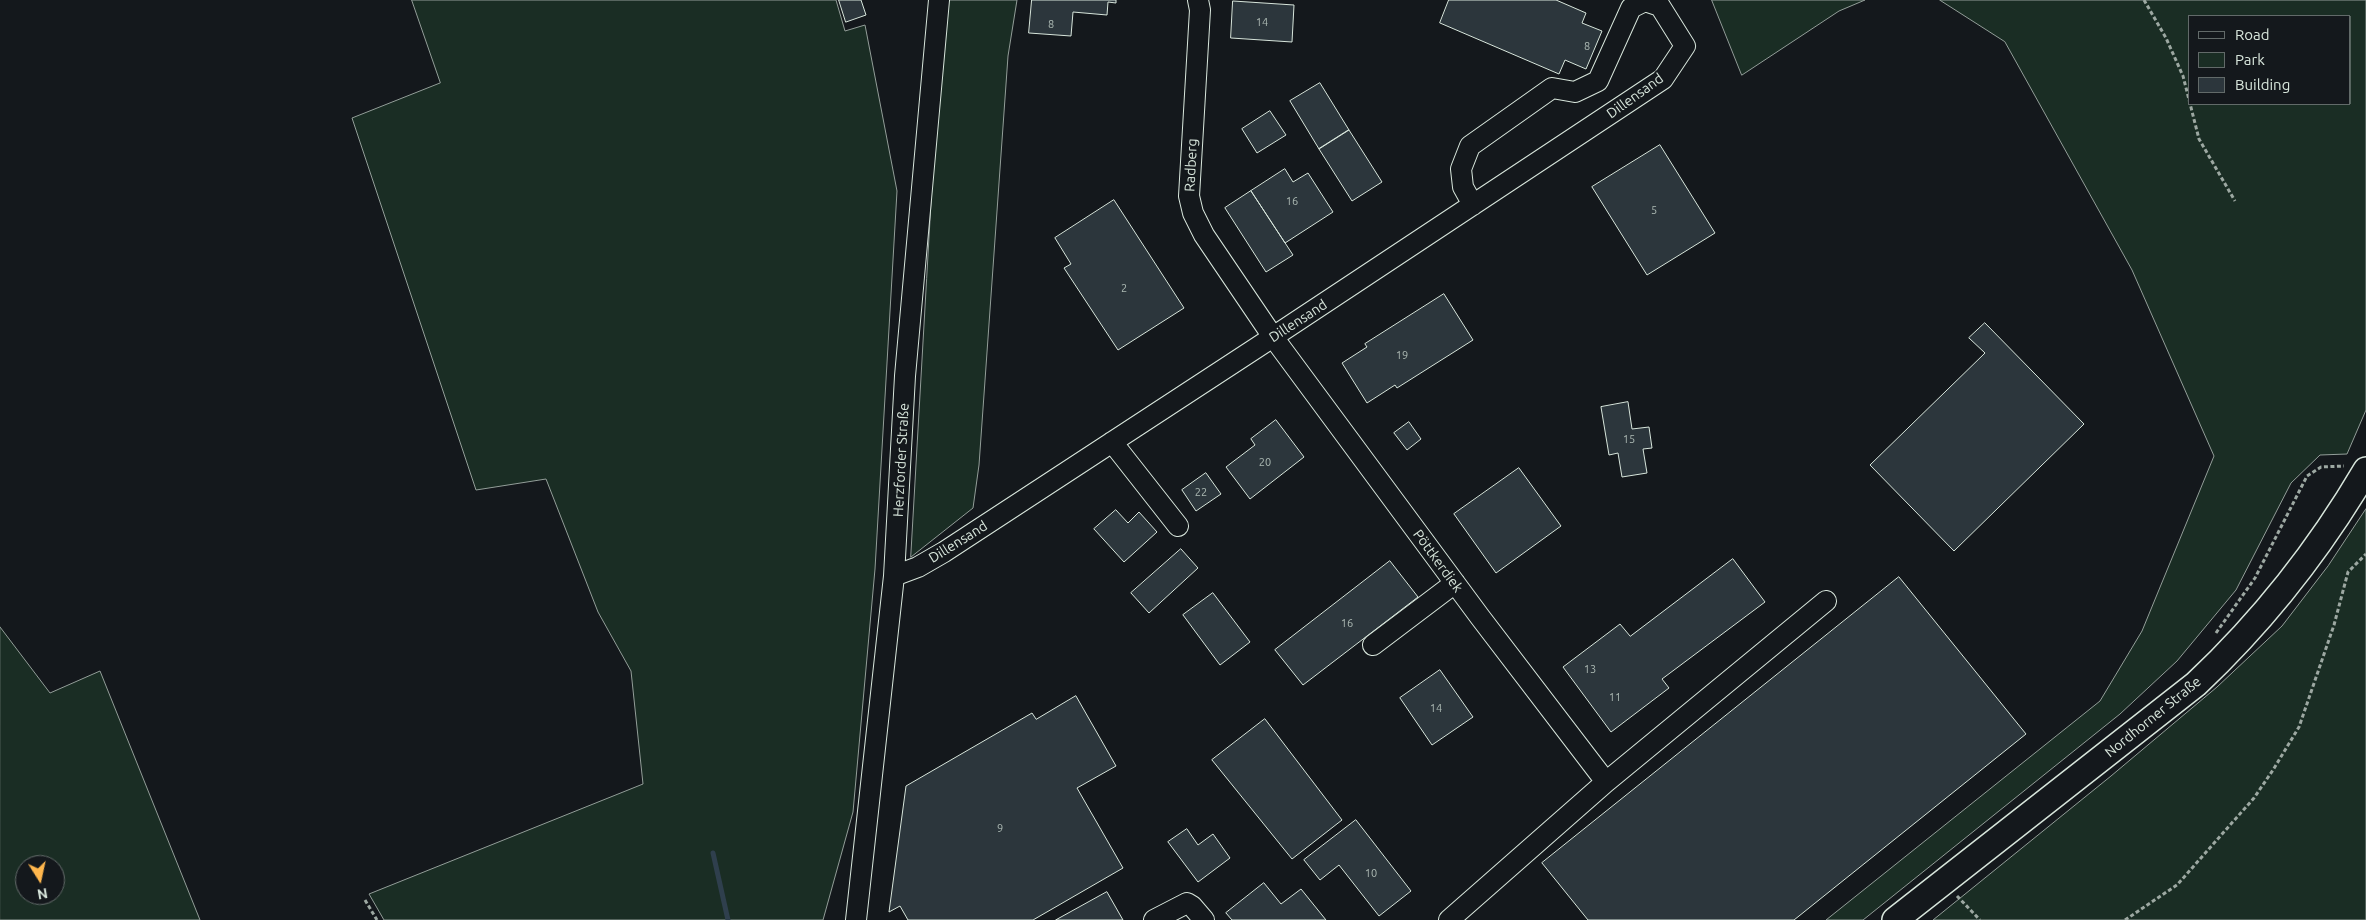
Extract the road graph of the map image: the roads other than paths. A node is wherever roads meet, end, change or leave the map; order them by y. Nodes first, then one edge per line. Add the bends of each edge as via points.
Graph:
1 (939, 0) edge
2 (1198, 0) edge
3 (1473, 206) junction
4 (1273, 337) junction
5 (1112, 442) junction
6 (2355, 468) edge
7 (1178, 526) dead end
8 (894, 576) junction
9 (1455, 583) junction
10 (1826, 601) dead end
11 (1373, 646) dead end
12 (1606, 782) junction
13 (856, 920) edge
14 (1154, 920) edge
15 (1204, 920) edge
16 (1449, 920) edge
17 (1895, 920) edge

1 - 8 street, Herzforder Straße via 905,376
2 - 4 street, Radberg via 1189,196 1204,235
3 - 3 street, Dillensand via 1663,79 1685,46 1660,6 1645,1 1630,8 1598,81 1575,92 1552,88 1470,146 1461,169 1463,188
3 - 4 street, Dillensand
4 - 5 street, Dillensand
4 - 9 street, Pöttkerdiek
5 - 7 street
5 - 8 street, Dillensand via 944,552
6 - 17 main road, Nordhorner Straße via 2334,523 2307,561 2232,649 2196,684
8 - 13 street, Herzforder Straße
9 - 11 street
9 - 12 street, Pöttkerdiek
10 - 12 street
12 - 16 street
14 - 15 street via 1187,903

